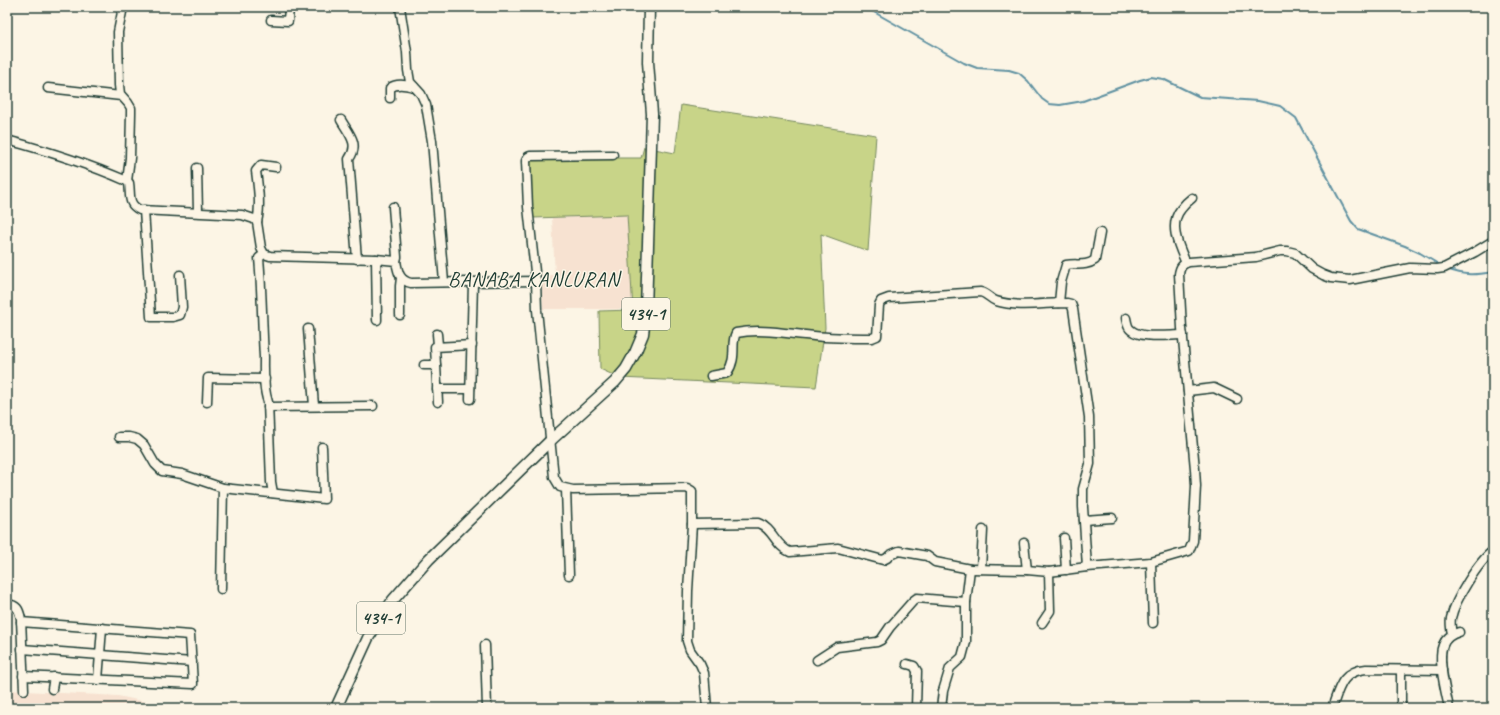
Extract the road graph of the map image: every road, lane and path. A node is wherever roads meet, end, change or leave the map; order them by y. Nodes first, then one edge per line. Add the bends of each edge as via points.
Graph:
1 (123, 7) edge
2 (289, 7) edge
3 (400, 7) edge
4 (649, 7) edge
5 (271, 20) dead end
6 (414, 87) junction
7 (48, 88) dead end
8 (122, 96) junction
9 (390, 98) dead end
10 (341, 120) dead end
11 (7, 140) edge
12 (613, 155) dead end
13 (276, 167) dead end
14 (197, 168) dead end
15 (126, 181) junction
16 (1192, 198) dead end
17 (393, 207) dead end
18 (144, 210) junction
19 (198, 212) junction
20 (257, 222) junction
21 (1100, 232) dead end
22 (1493, 241) edge
23 (264, 254) junction
24 (357, 259) junction
25 (376, 259) junction
26 (396, 261) junction
27 (1186, 263) junction
28 (180, 275) dead end
29 (401, 278) junction
30 (536, 281) junction
31 (444, 282) junction
32 (473, 282) junction
33 (1059, 303) junction
34 (400, 315) dead end
35 (1126, 318) dead end
36 (377, 320) dead end
37 (308, 329) dead end
38 (437, 334) dead end
39 (1183, 335) junction
40 (438, 345) junction
41 (472, 345) junction
42 (424, 365) dead end
43 (436, 365) junction
44 (711, 376) dead end
45 (265, 379) junction
46 (437, 389) junction
47 (470, 389) junction
48 (1188, 391) junction
49 (470, 399) dead end
50 (1237, 399) dead end
51 (207, 402) dead end
52 (438, 402) dead end
53 (314, 406) junction
54 (373, 406) dead end
55 (268, 407) junction
56 (119, 437) dead end
57 (550, 441) junction
58 (322, 447) dead end
59 (223, 488) junction
60 (566, 488) junction
61 (273, 493) junction
62 (1112, 518) dead end
63 (1084, 520) junction
64 (692, 524) junction
65 (983, 530) dead end
66 (1064, 538) dead end
67 (1024, 543) dead end
68 (1493, 551) edge
69 (1151, 562) junction
70 (1087, 567) junction
71 (970, 569) junction
72 (981, 570) junction
73 (1027, 570) junction
74 (1066, 570) junction
75 (1049, 572) junction
76 (569, 575) dead end
77 (221, 589) dead end
78 (966, 602) junction
79 (7, 604) edge
80 (21, 622) junction
81 (1042, 623) dead end
82 (1153, 623) dead end
83 (102, 628) junction
84 (485, 645) dead end
85 (22, 649) junction
86 (99, 656) junction
87 (817, 660) dead end
88 (192, 662) junction
89 (907, 664) dead end
90 (1401, 670) junction
91 (1442, 670) junction
92 (23, 676) junction
93 (54, 677) junction
94 (98, 680) junction
95 (52, 689) dead end
96 (24, 690) dead end
97 (336, 708) edge
98 (487, 708) edge
99 (707, 708) edge
100 (916, 708) edge
101 (942, 708) edge
102 (1332, 708) edge
103 (1401, 708) edge
104 (1449, 708) edge

1 - 8 street via 118,32 119,85
2 - 5 street via 288,21
3 - 6 street via 410,82
4 - 57 main road, 434-1 via 648,62 652,114 646,310 643,334 621,376
6 - 9 street via 399,84 392,86
6 - 31 street via 426,105 432,141
7 - 8 street
8 - 15 street via 131,108 130,158
10 - 24 street via 354,142 354,153 349,159
11 - 15 street via 93,167
12 - 30 street via 528,157 528,207
13 - 20 street via 261,165 256,170 259,206
14 - 19 street
15 - 18 street via 129,183 131,203 134,207
16 - 27 street via 1180,209 1176,223 1177,242
17 - 26 street
18 - 19 street
18 - 28 street via 151,317 180,315
19 - 20 street via 242,215
20 - 23 street
21 - 33 street via 1095,260 1090,264 1066,265 1060,282
22 - 27 street via 1444,268 1410,268 1350,280 1323,275 1312,269 1295,253 1287,251 1256,257
23 - 24 street
23 - 45 street via 259,258
24 - 25 street
25 - 26 street
25 - 36 street
26 - 29 street
27 - 39 street via 1181,266 1179,274
29 - 31 street via 411,283
29 - 34 street
30 - 32 street
30 - 57 street
31 - 32 street
32 - 41 street
33 - 44 street via 1007,303 994,301 986,293 980,292 889,298 881,301 879,305 877,336 816,336 763,331 736,333 731,368 727,373
33 - 63 street via 1071,304 1073,309 1089,417 1090,464 1083,489
35 - 39 street via 1127,325 1138,334
37 - 53 street
38 - 40 street
39 - 48 street
40 - 41 street
40 - 43 street via 435,346
41 - 47 street
42 - 43 street
43 - 46 street
45 - 51 street via 208,378
45 - 55 street
46 - 47 street
46 - 52 street
47 - 49 street
48 - 50 street via 1214,388
48 - 69 street via 1196,486 1193,541 1189,551
53 - 54 street
53 - 55 street
55 - 61 street
56 - 59 street via 137,439 144,444 162,471 182,474
57 - 60 street via 554,477 560,487
57 - 97 main road, 434-1 via 428,559 393,600 368,638
58 - 61 street via 324,499
59 - 61 street
59 - 77 street
60 - 64 street via 686,488 692,491
60 - 76 street
62 - 63 street
63 - 70 street
64 - 71 street via 758,522 765,525 785,551 838,548 883,560 899,551 927,556 935,562
64 - 99 street via 687,641 704,673
65 - 72 street
66 - 74 street
67 - 73 street
68 - 91 street via 1480,565 1458,600 1451,618 1456,633 1447,638 1442,647
69 - 70 street
69 - 82 street
70 - 74 street
71 - 72 street
71 - 78 street
72 - 73 street
73 - 75 street
74 - 75 street
75 - 81 street via 1050,611
78 - 87 street via 917,598 878,642 837,647
78 - 101 street via 966,642 962,657 950,668 943,691
79 - 80 street via 19,610
80 - 83 street
80 - 85 street
83 - 86 street
83 - 88 street via 190,635
84 - 98 street
85 - 86 street
85 - 92 street
86 - 88 street
86 - 94 street
88 - 94 street via 193,684
89 - 100 street via 914,666 917,671
90 - 91 street
90 - 102 street via 1354,671 1342,681
90 - 103 street
91 - 104 street
92 - 93 street
92 - 96 street
93 - 94 street
93 - 95 street

